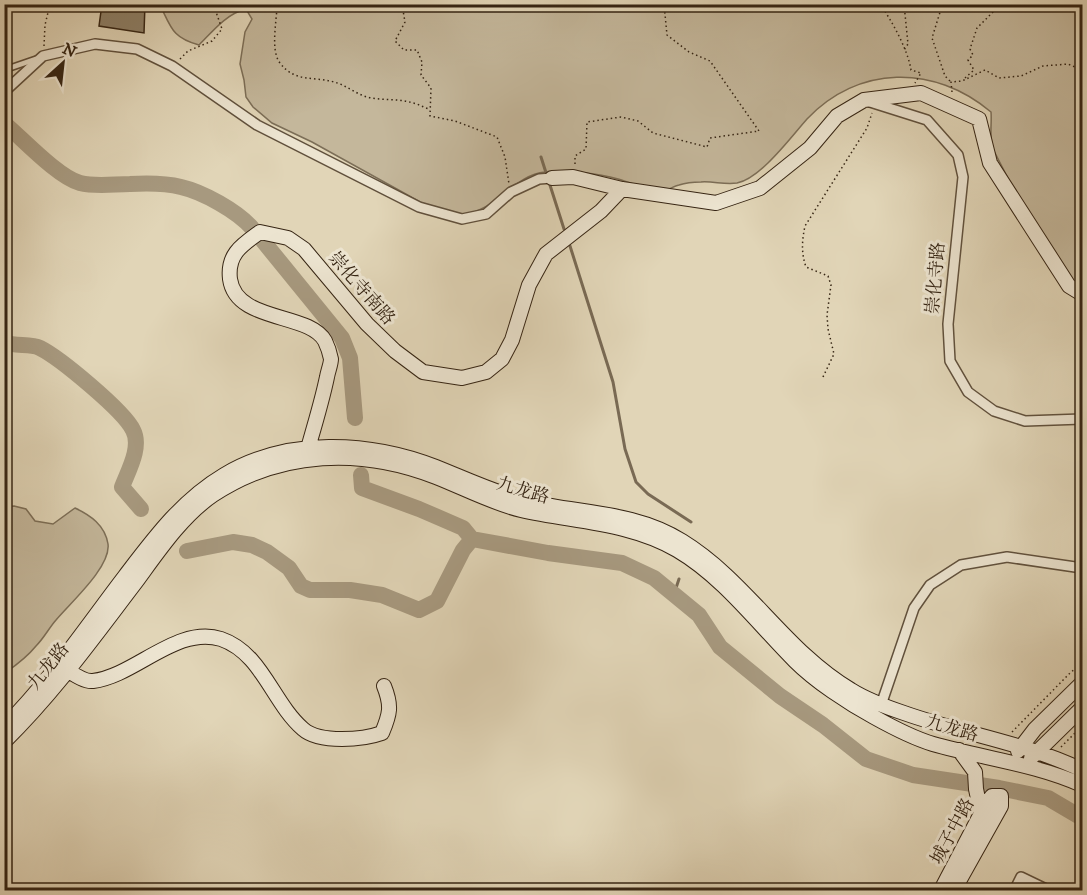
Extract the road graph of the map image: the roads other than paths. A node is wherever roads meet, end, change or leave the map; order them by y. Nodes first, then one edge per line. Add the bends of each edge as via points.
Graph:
1 (43, 56) junction
2 (4, 70) edge
3 (4, 92) edge
4 (869, 101) junction
5 (548, 178) joint
6 (622, 189) junction
7 (1083, 294) edge
8 (1083, 418) edge
9 (308, 448) junction
10 (1083, 568) edge
11 (69, 671) junction
12 (1083, 683) edge
13 (384, 686) dead end
14 (881, 705) junction
15 (1083, 708) edge
16 (4, 727) edge
17 (4, 742) edge
18 (1021, 746) junction
19 (959, 750) junction
20 (1036, 752) junction
21 (1010, 762) junction
22 (1024, 766) junction
23 (1083, 770) edge
24 (1083, 785) edge
25 (981, 813) junction
26 (941, 891) edge
27 (954, 891) edge
28 (1022, 891) edge
29 (1048, 891) edge

1 - 2 lane
1 - 3 street
1 - 5 street via 95,44 137,49 172,66 257,125 419,207 462,219 486,214 511,192
4 - 6 main road via 837,116 810,148 760,188 716,203
4 - 7 main road via 921,93 979,118 990,163 1069,286
4 - 8 street, 崇化寺路 via 927,120 958,155 963,177 948,324 949,352 950,362 968,392 994,411 1025,421
5 - 6 main road via 573,177
6 - 9 main road, 崇化寺南路 via 601,211 546,254 529,285 512,340 501,358 486,372 462,378 423,372 395,351 304,249 288,238 260,232 238,248 229,268 231,288 242,300 262,313 316,331 325,341 331,359
9 - 14 main road, 九龙路 via 370,448 434,466 522,500 611,514 658,528 682,541 733,581 820,669
9 - 16 main road, 九龙路 via 251,461 198,492 175,513 47,680
10 - 14 street via 1006,558 961,565 930,585 914,608
11 - 13 main road via 92,681 143,661 168,645 193,638 218,638 238,647 251,660 303,729 333,739 366,739 382,733 390,700
11 - 17 main road, 九龙路
11 - 19 main road, 九龙路 via 177,530 212,496 278,464 350,457 391,463 515,508 606,524 677,549 735,597 798,664 830,688 872,717 929,743
12 - 18 main road
14 - 18 main road, 九龙路 via 941,726
15 - 20 main road
18 - 20 main road, 九龙路
18 - 21 main road
19 - 21 main road, 九龙路
19 - 25 main road via 975,772
20 - 22 main road
20 - 23 main road, 九龙路
21 - 22 main road, 九龙路
22 - 24 main road, 九龙路
25 - 26 main road, 城子中路
25 - 27 main road, 城子中路 via 992,796 1001,796 1001,806
28 - 29 street via 1016,887 1021,877

